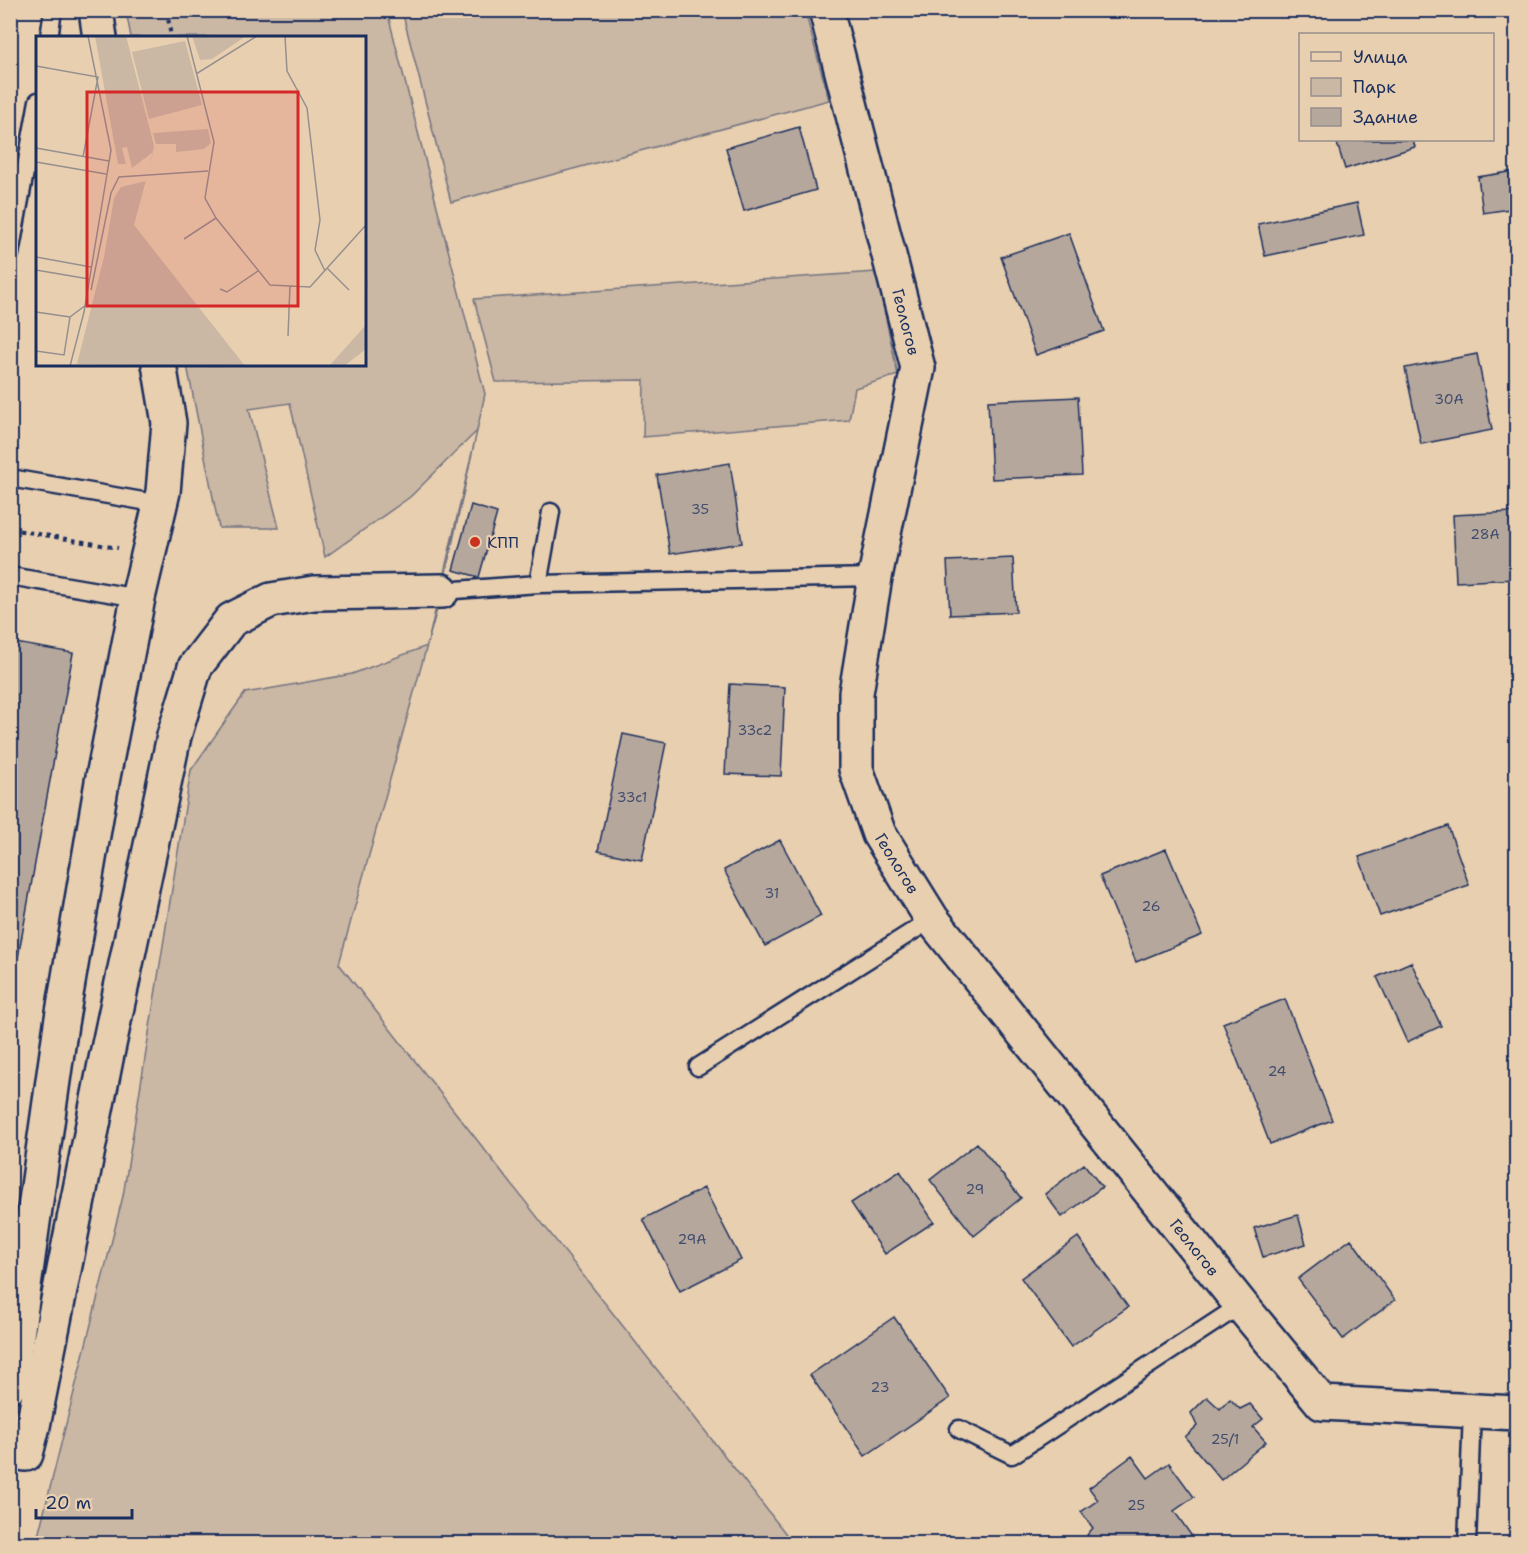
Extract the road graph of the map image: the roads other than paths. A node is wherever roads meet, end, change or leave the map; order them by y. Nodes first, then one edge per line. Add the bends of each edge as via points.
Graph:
1 (53, 10) edge
2 (96, 10) edge
3 (826, 10) edge
4 (49, 36) edge
5 (100, 36) edge
6 (36, 112) edge
7 (10, 254) edge
8 (159, 366) edge
9 (10, 478) edge
10 (160, 504) junction
11 (551, 512) dead end
12 (10, 576) edge
13 (875, 577) junction
14 (538, 584) junction
15 (442, 591) joint
16 (138, 598) junction
17 (932, 919) junction
18 (698, 1067) dead end
19 (19, 1268) edge
20 (1241, 1305) junction
21 (12, 1369) edge
22 (1472, 1411) junction
23 (1516, 1413) edge
24 (959, 1429) dead end
25 (10, 1451) edge
26 (1467, 1544) edge

1 - 4 lane
2 - 5 street
3 - 13 street, Геологов via 918,368
6 - 7 lane
8 - 10 street via 169,423
9 - 10 lane
10 - 16 street
11 - 14 lane
12 - 16 lane
13 - 14 lane
13 - 17 street, Геологов via 856,693 856,769 879,834
14 - 15 lane
15 - 25 street via 314,593 271,600 231,620 195,668 174,736 27,1454
16 - 19 street via 102,782
17 - 18 lane
17 - 20 street, Геологов
19 - 21 street
20 - 22 street, Геологов via 1322,1403
20 - 24 lane via 1012,1455
22 - 23 street, Геологов
22 - 26 lane

